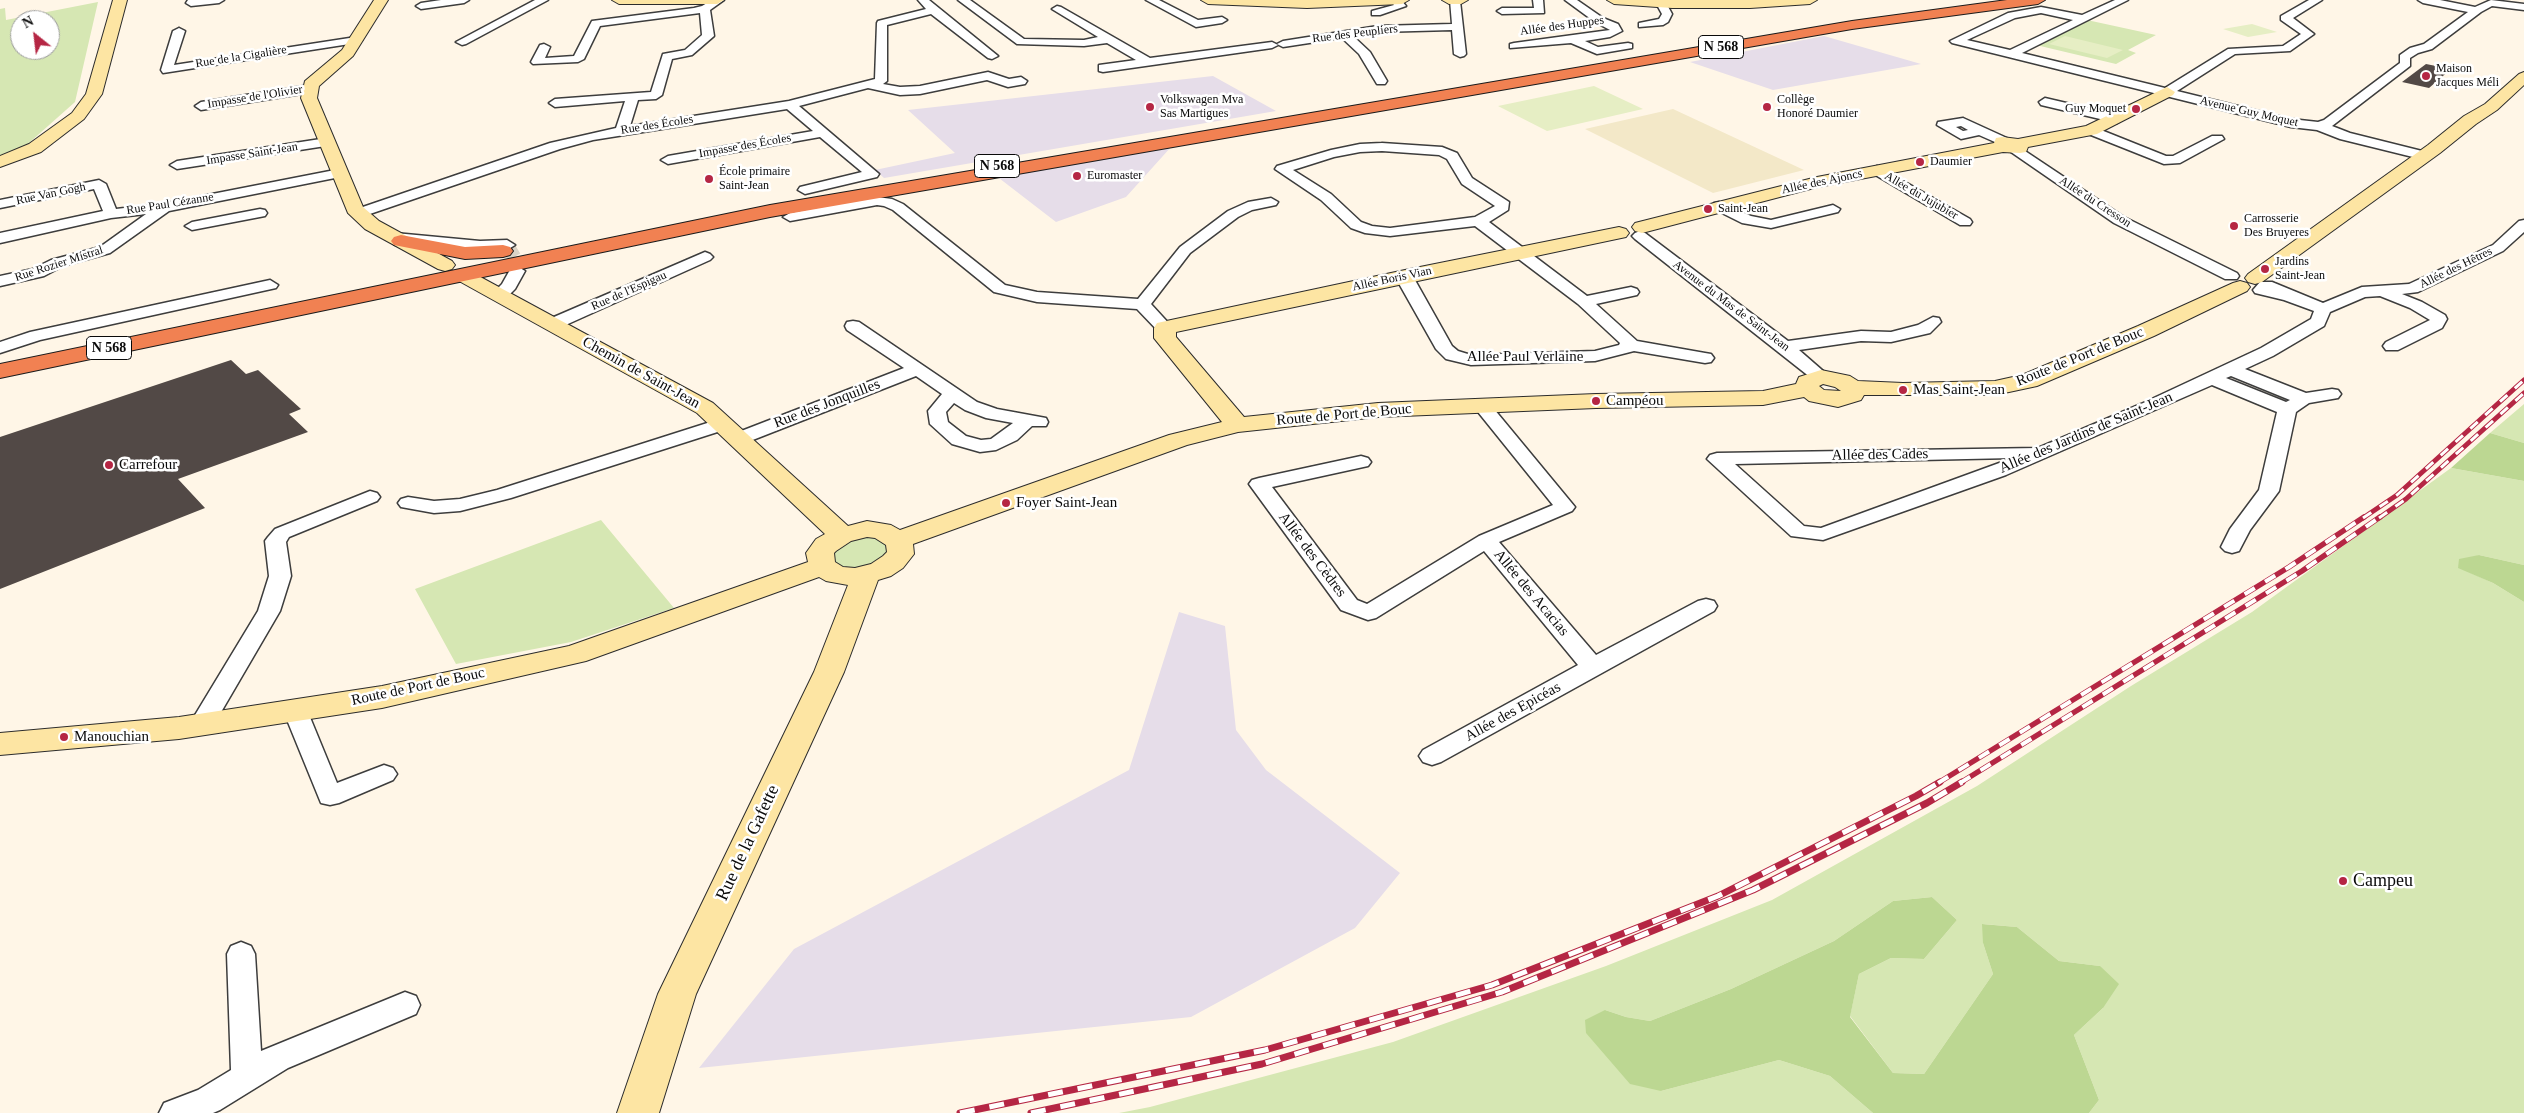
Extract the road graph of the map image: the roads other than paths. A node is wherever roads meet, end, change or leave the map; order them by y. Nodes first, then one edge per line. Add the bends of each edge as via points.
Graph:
1 (120, 0) edge
2 (192, 0) edge
3 (219, 0) edge
4 (381, 0) edge
5 (464, 0) edge
6 (543, 0) edge
7 (619, 0) edge
8 (624, 0) edge
9 (718, 0) edge
10 (922, 0) edge
11 (963, 0) edge
12 (1151, 0) edge
13 (1208, 0) edge
14 (1395, 0) edge
15 (1402, 0) edge
16 (1449, 0) edge
17 (1462, 0) edge
18 (1538, 0) edge
19 (1570, 0) edge
20 (1614, 0) edge
21 (1810, 0) edge
22 (1976, 0) edge
23 (2000, 0) edge
24 (2038, 0) edge
25 (2123, 0) edge
26 (2317, 0) edge
27 (2423, 0) edge
28 (1455, 1) edge
29 (1661, 3) junction
30 (421, 6) dead end
31 (2524, 7) edge
32 (705, 9) junction
33 (1057, 9) dead end
34 (933, 10) junction
35 (2477, 10) junction
36 (1502, 11) dead end
37 (1904, 12) junction
38 (1376, 13) dead end
39 (2084, 19) junction
40 (1222, 20) dead end
41 (1643, 25) dead end
42 (1456, 27) junction
43 (179, 31) dead end
44 (1344, 34) junction
45 (1108, 39) junction
46 (1572, 39) junction
47 (356, 40) junction
48 (462, 42) dead end
49 (1514, 46) dead end
50 (1628, 46) dead end
51 (544, 48) dead end
52 (1460, 54) dead end
53 (2011, 54) junction
54 (992, 56) dead end
55 (1148, 62) junction
56 (2524, 67) edge
57 (1103, 68) dead end
58 (2524, 77) edge
59 (1021, 81) dead end
60 (1381, 81) dead end
61 (870, 84) junction
62 (310, 89) junction
63 (2167, 92) junction
64 (633, 97) junction
65 (555, 102) dead end
66 (2045, 102) dead end
67 (790, 105) junction
68 (201, 106) dead end
69 (2117, 119) junction
70 (2470, 120) junction
71 (2319, 126) junction
72 (622, 130) junction
73 (2091, 130) junction
74 (1981, 131) dead end
75 (821, 133) junction
76 (2217, 139) dead end
77 (327, 142) junction
78 (2010, 145) junction
79 (2425, 156) junction
80 (668, 160) dead end
81 (0, 162) edge
82 (177, 165) dead end
83 (1877, 170) junction
84 (340, 173) junction
85 (805, 190) dead end
86 (226, 195) junction
87 (1271, 202) dead end
88 (0, 204) edge
89 (166, 206) junction
90 (1719, 206) junction
91 (1833, 209) dead end
92 (260, 213) dead end
93 (359, 213) junction
94 (111, 214) junction
95 (790, 217) dead end
96 (231, 218) junction
97 (692, 218) junction
98 (1478, 220) junction
99 (1965, 222) dead end
100 (2524, 224) edge
101 (192, 226) dead end
102 (1634, 232) junction
103 (0, 238) edge
104 (398, 239) junction
105 (508, 244) dead end
106 (1521, 252) junction
107 (705, 257) dead end
108 (445, 265) dead end
109 (517, 271) dead end
110 (1405, 276) junction
111 (466, 277) dead end
112 (0, 281) edge
113 (2251, 283) junction
114 (270, 285) dead end
115 (2376, 291) junction
116 (1631, 292) dead end
117 (500, 296) junction
118 (1584, 301) junction
119 (1142, 304) junction
120 (2323, 309) junction
121 (1933, 322) dead end
122 (552, 324) junction
123 (218, 325) junction
124 (854, 326) dead end
125 (1166, 328) junction
126 (1628, 345) junction
127 (2392, 346) dead end
128 (1785, 347) junction
129 (0, 348) edge
130 (1704, 358) dead end
131 (0, 362) edge
132 (2230, 369) junction
133 (916, 370) junction
134 (0, 371) edge
135 (0, 376) edge
136 (2211, 378) junction
137 (1814, 383) junction
138 (952, 394) junction
139 (2332, 394) dead end
140 (2304, 399) junction
141 (1483, 406) junction
142 (2287, 409) junction
143 (1238, 425) junction
144 (730, 432) junction
145 (2044, 452) junction
146 (1361, 462) dead end
147 (370, 497) dead end
148 (408, 503) dead end
149 (1798, 532) joint
150 (842, 535) junction
151 (898, 540) junction
152 (1486, 540) junction
153 (2232, 547) dead end
154 (822, 566) junction
155 (866, 575) junction
156 (1706, 606) dead end
157 (1594, 667) junction
158 (295, 710) junction
159 (201, 725) junction
160 (0, 744) edge
161 (1432, 756) dead end
162 (384, 774) dead end
163 (241, 954) dead end
164 (405, 1005) dead end
165 (247, 1076) junction
166 (175, 1113) edge
167 (638, 1113) edge

1 - 81 main road via 94,94 78,116 35,148
2 - 3 street via 191,3
4 - 47 main road
5 - 30 street
6 - 48 street
7 - 8 main road
8 - 9 main road
9 - 32 street
10 - 34 street
11 - 45 street via 1021,42 1084,43
12 - 40 street via 1196,24
13 - 14 main road via 1306,4
14 - 15 main road
14 - 38 street via 1401,6
16 - 28 main road
17 - 28 main road
18 - 36 street via 1540,11
19 - 46 street, Allée des Huppes via 1614,26 1616,31
20 - 29 main road
21 - 29 main road via 1750,4
22 - 37 highway
23 - 37 highway, N 568
24 - 123 highway, N 568 via 1861,24 770,210
25 - 39 street
26 - 63 street via 2285,18 2308,34 2286,49 2232,50
27 - 35 street, Avenue Guy Moquet
28 - 42 street
29 - 41 street via 1666,14 1663,22
31 - 35 street, Avenue Guy Moquet via 2490,3
32 - 51 street via 596,23 578,60 537,62
32 - 64 street via 708,36 688,53 667,56 656,95
33 - 45 street
34 - 54 street
34 - 61 street via 882,23 881,81
35 - 71 street, Avenue Guy Moquet via 2428,47 2414,50 2404,57 2406,64 2329,123
37 - 97 highway, N 568
39 - 53 street
39 - 53 street, Avenue Guy Moquet via 2041,10 2012,15 1956,41
42 - 44 street, Rue des Peupliers via 1378,29
42 - 52 street
43 - 47 street, Rue de la Cigalière via 167,70
44 - 55 street, Rue des Peupliers
44 - 60 street via 1364,52
45 - 55 street
46 - 49 street, Allée des Huppes
46 - 50 street via 1597,51
47 - 62 main road via 348,53 321,74
53 - 63 street, Avenue Guy Moquet
55 - 57 street, Rue des Peupliers
56 - 70 main road, Route de Port de Bouc via 2478,106
58 - 70 main road, Route de Port de Bouc via 2491,108
59 - 61 street via 1008,83 988,76 900,91
61 - 67 street, Rue des Écoles
62 - 68 street, Impasse de l'Olivier
62 - 77 main road via 309,98
63 - 69 main road, Allée des Ajoncs
63 - 71 street, Avenue Guy Moquet via 2297,124
64 - 65 street
64 - 72 street
66 - 69 street
67 - 72 street, Rue des Écoles
67 - 75 street
69 - 73 main road, Allée des Ajoncs
70 - 79 main road, Route de Port de Bouc
71 - 79 street
72 - 93 street, Rue des Écoles via 555,146
73 - 76 street via 2164,160 2175,160
73 - 78 main road, Allée des Ajoncs
74 - 78 street, Allée du Cresson
75 - 80 street, Impasse des Écoles
75 - 85 street via 872,174
77 - 82 street, Impasse Saint-Jean
77 - 84 main road
78 - 83 main road, Allée des Ajoncs
78 - 113 street, Allée du Cresson via 2119,220
79 - 113 main road, Route de Port de Bouc
83 - 90 main road, Allée des Ajoncs
83 - 99 street, Allée du Jujubier
84 - 86 street, Rue Paul Cézanne
84 - 93 main road
86 - 89 street, Rue Paul Cézanne
86 - 96 street
87 - 119 street via 1248,206 1233,214 1185,250
88 - 94 street, Rue Van Gogh via 99,184
89 - 94 street, Rue Paul Cézanne
89 - 112 street, Rue Rozier Mistral via 105,250 38,273
90 - 91 street via 1747,220 1771,224
90 - 102 main road, Allée des Ajoncs
92 - 96 street
93 - 104 main road via 372,225
94 - 103 street, Rue Paul Cézanne
95 - 119 street via 877,201 887,202 898,207 1000,289 1037,297
96 - 101 street
97 - 104 highway via 486,253 449,250
97 - 131 highway, N 568
98 - 98 street via 1390,232 1370,230 1356,225 1326,197 1282,170 1360,148 1442,151 1452,156 1467,181 1502,202 1503,207
98 - 106 street
100 - 115 street, Allée des Hêtres via 2498,248 2412,289
102 - 106 main road, Allée Boris Vian
102 - 128 street, Avenue du Mas de Saint-Jean
104 - 105 street via 480,246
104 - 108 main road
106 - 110 main road, Allée Boris Vian
106 - 118 street
107 - 122 street, Rue de l'Espigau
109 - 117 street via 510,286
110 - 125 main road, Allée Boris Vian
110 - 126 street, Allée Paul Verlaine via 1445,349 1452,355 1471,360 1596,356 1613,354 1627,349
111 - 117 main road, Chemin de Saint-Jean
113 - 120 street
113 - 137 main road, Route de Port de Bouc via 2029,381 1995,388 1852,388 1854,391 1850,398 1838,400 1817,396
114 - 129 street via 36,336
115 - 120 street, Allée des Hêtres via 2362,292
115 - 127 street via 2416,305 2439,318 2436,324
116 - 118 street
117 - 122 main road, Chemin de Saint-Jean
118 - 126 street via 1629,342
119 - 125 street
120 - 132 street, Allée des Jardins de Saint-Jean via 2318,322
121 - 128 street via 1924,329 1891,337 1861,336
122 - 144 main road, Chemin de Saint-Jean via 705,408
123 - 134 highway, N 568
123 - 135 highway
124 - 133 street
125 - 143 main road via 1165,338
126 - 130 street
128 - 137 street, Avenue du Mas de Saint-Jean
132 - 136 street, Allée des Jardins de Saint-Jean
132 - 140 street
133 - 138 street
133 - 144 street, Rue des Jonquilles
136 - 142 street
136 - 145 street, Allée des Jardins de Saint-Jean
137 - 141 main road, Route de Port de Bouc via 1763,398
138 - 138 street via 937,412 938,424 959,440 980,446 996,444 1033,421 993,414
139 - 140 street
140 - 142 street
141 - 143 main road, Route de Port de Bouc via 1378,410
141 - 152 street, Allée des Acacias via 1565,507
142 - 153 street via 2269,491 2240,529
143 - 151 main road, Route de Port de Bouc via 1178,440
144 - 148 street, Rue des Jonquilles via 451,506
144 - 150 main road, Chemin de Saint-Jean
145 - 149 street, Allée des Jardins de Saint-Jean via 1823,534
145 - 149 street, Allée des Cades via 1717,459
146 - 152 street, Allée des Cèdres via 1259,484 1349,605 1368,613
147 - 159 street via 282,533 275,541 280,576 270,612
150 - 151 main road via 868,529 882,531
150 - 154 main road via 820,553
151 - 155 main road via 900,554 893,562
152 - 157 street, Allée des Acacias
154 - 155 main road via 836,575
154 - 158 main road, Route de Port de Bouc via 575,654 382,696
155 - 167 main road, Rue de la Gafette via 829,672 677,994
156 - 157 street
157 - 161 street, Allée des Epicéas
158 - 159 main road, Route de Port de Bouc
158 - 162 street via 330,796
159 - 160 main road, Route de Port de Bouc
163 - 165 street
164 - 165 street via 277,1058
165 - 166 street via 209,1100

